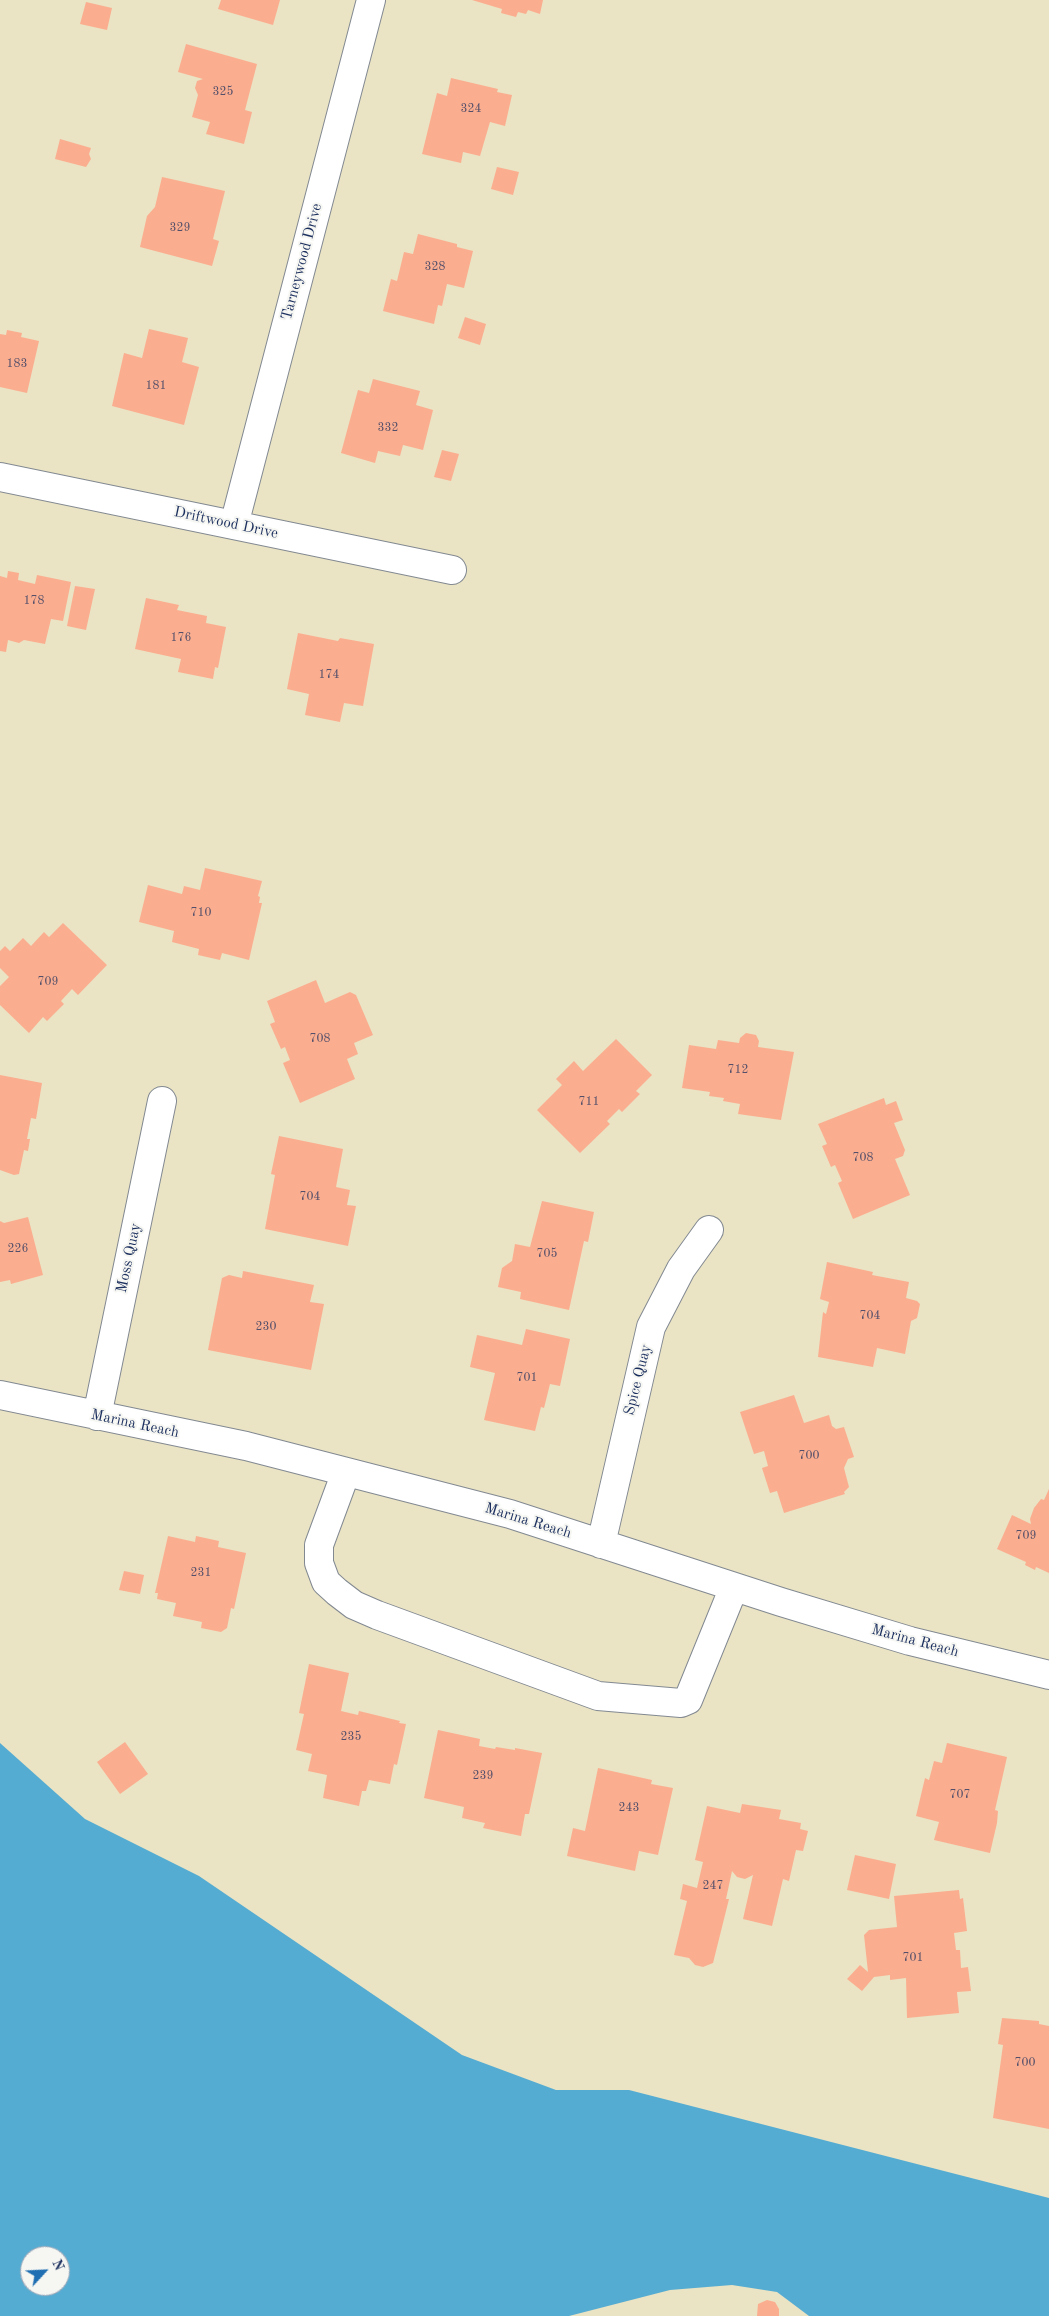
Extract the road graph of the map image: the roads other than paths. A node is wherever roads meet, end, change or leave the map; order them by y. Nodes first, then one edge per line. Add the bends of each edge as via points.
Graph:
1 (371, 0) edge
2 (0, 477) edge
3 (234, 524) junction
4 (452, 570) dead end
5 (162, 1101) dead end
6 (709, 1230) dead end
7 (0, 1396) edge
8 (96, 1416) junction
9 (346, 1472) junction
10 (601, 1544) junction
11 (734, 1587) junction
12 (1049, 1675) edge

1 - 3 street, Tarneywood Drive
2 - 3 street, Driftwood Drive
3 - 4 street, Driftwood Drive
5 - 8 street, Moss Quay
6 - 10 street, Spice Quay via 681,1269 651,1327
7 - 8 street, Marina Reach
8 - 9 street, Marina Reach via 246,1446
9 - 10 street, Marina Reach via 510,1514
9 - 11 street via 318,1545 319,1563 326,1582 337,1592 354,1605 377,1615 598,1696 681,1703 688,1700
10 - 11 street, Marina Reach
11 - 12 street, Marina Reach via 910,1641

